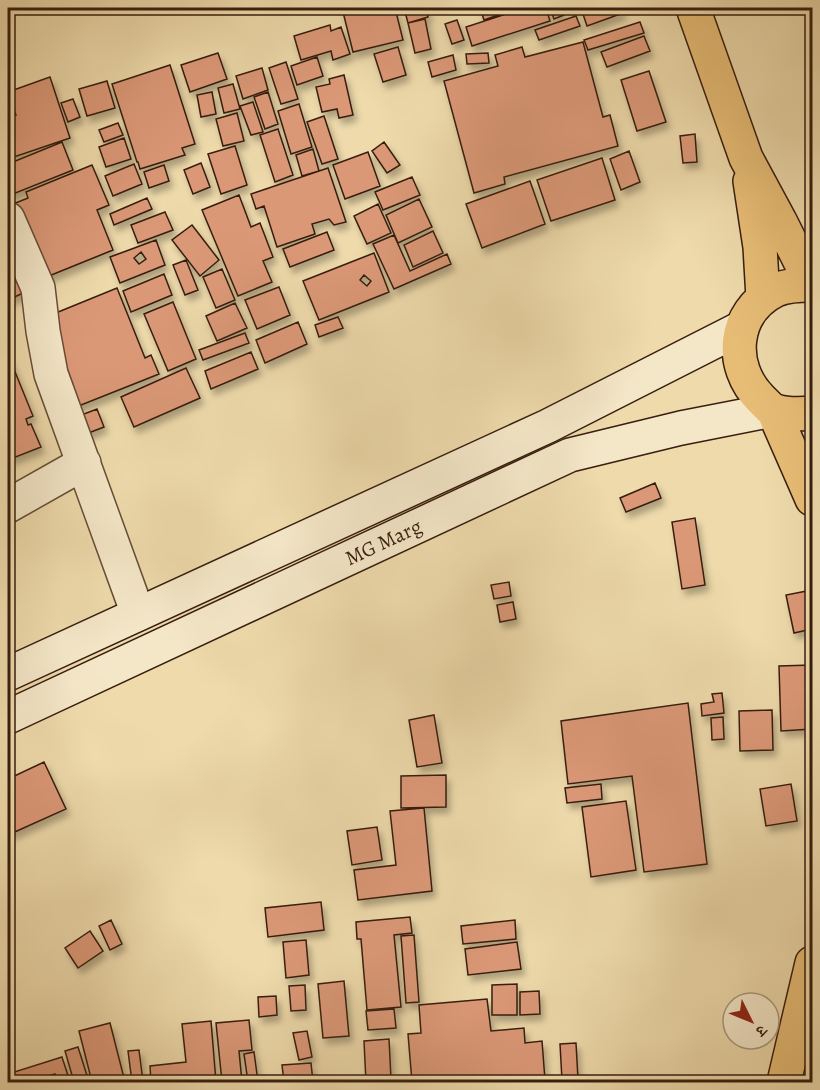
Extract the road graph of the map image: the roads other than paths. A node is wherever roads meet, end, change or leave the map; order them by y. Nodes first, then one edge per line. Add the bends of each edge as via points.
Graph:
1 (693, 8) edge
2 (746, 158) junction
3 (8, 219) edge
4 (813, 285) edge
5 (763, 298) junction
6 (741, 328) junction
7 (773, 410) junction
8 (813, 413) edge
9 (84, 463) junction
10 (813, 499) edge
11 (8, 506) edge
12 (138, 614) junction
13 (8, 674) edge
14 (8, 717) edge
15 (813, 963) edge
16 (784, 1083) edge

1 - 2 main road
2 - 4 main road
2 - 5 main road via 760,247
3 - 9 main road via 38,288 51,375
4 - 5 main road via 777,289
5 - 6 main road
6 - 7 main road via 740,366 747,383
6 - 12 main road via 548,426
7 - 8 main road
7 - 10 main road
7 - 14 main road, MG Marg via 570,455
9 - 11 main road
9 - 12 main road
12 - 13 main road
15 - 16 main road

